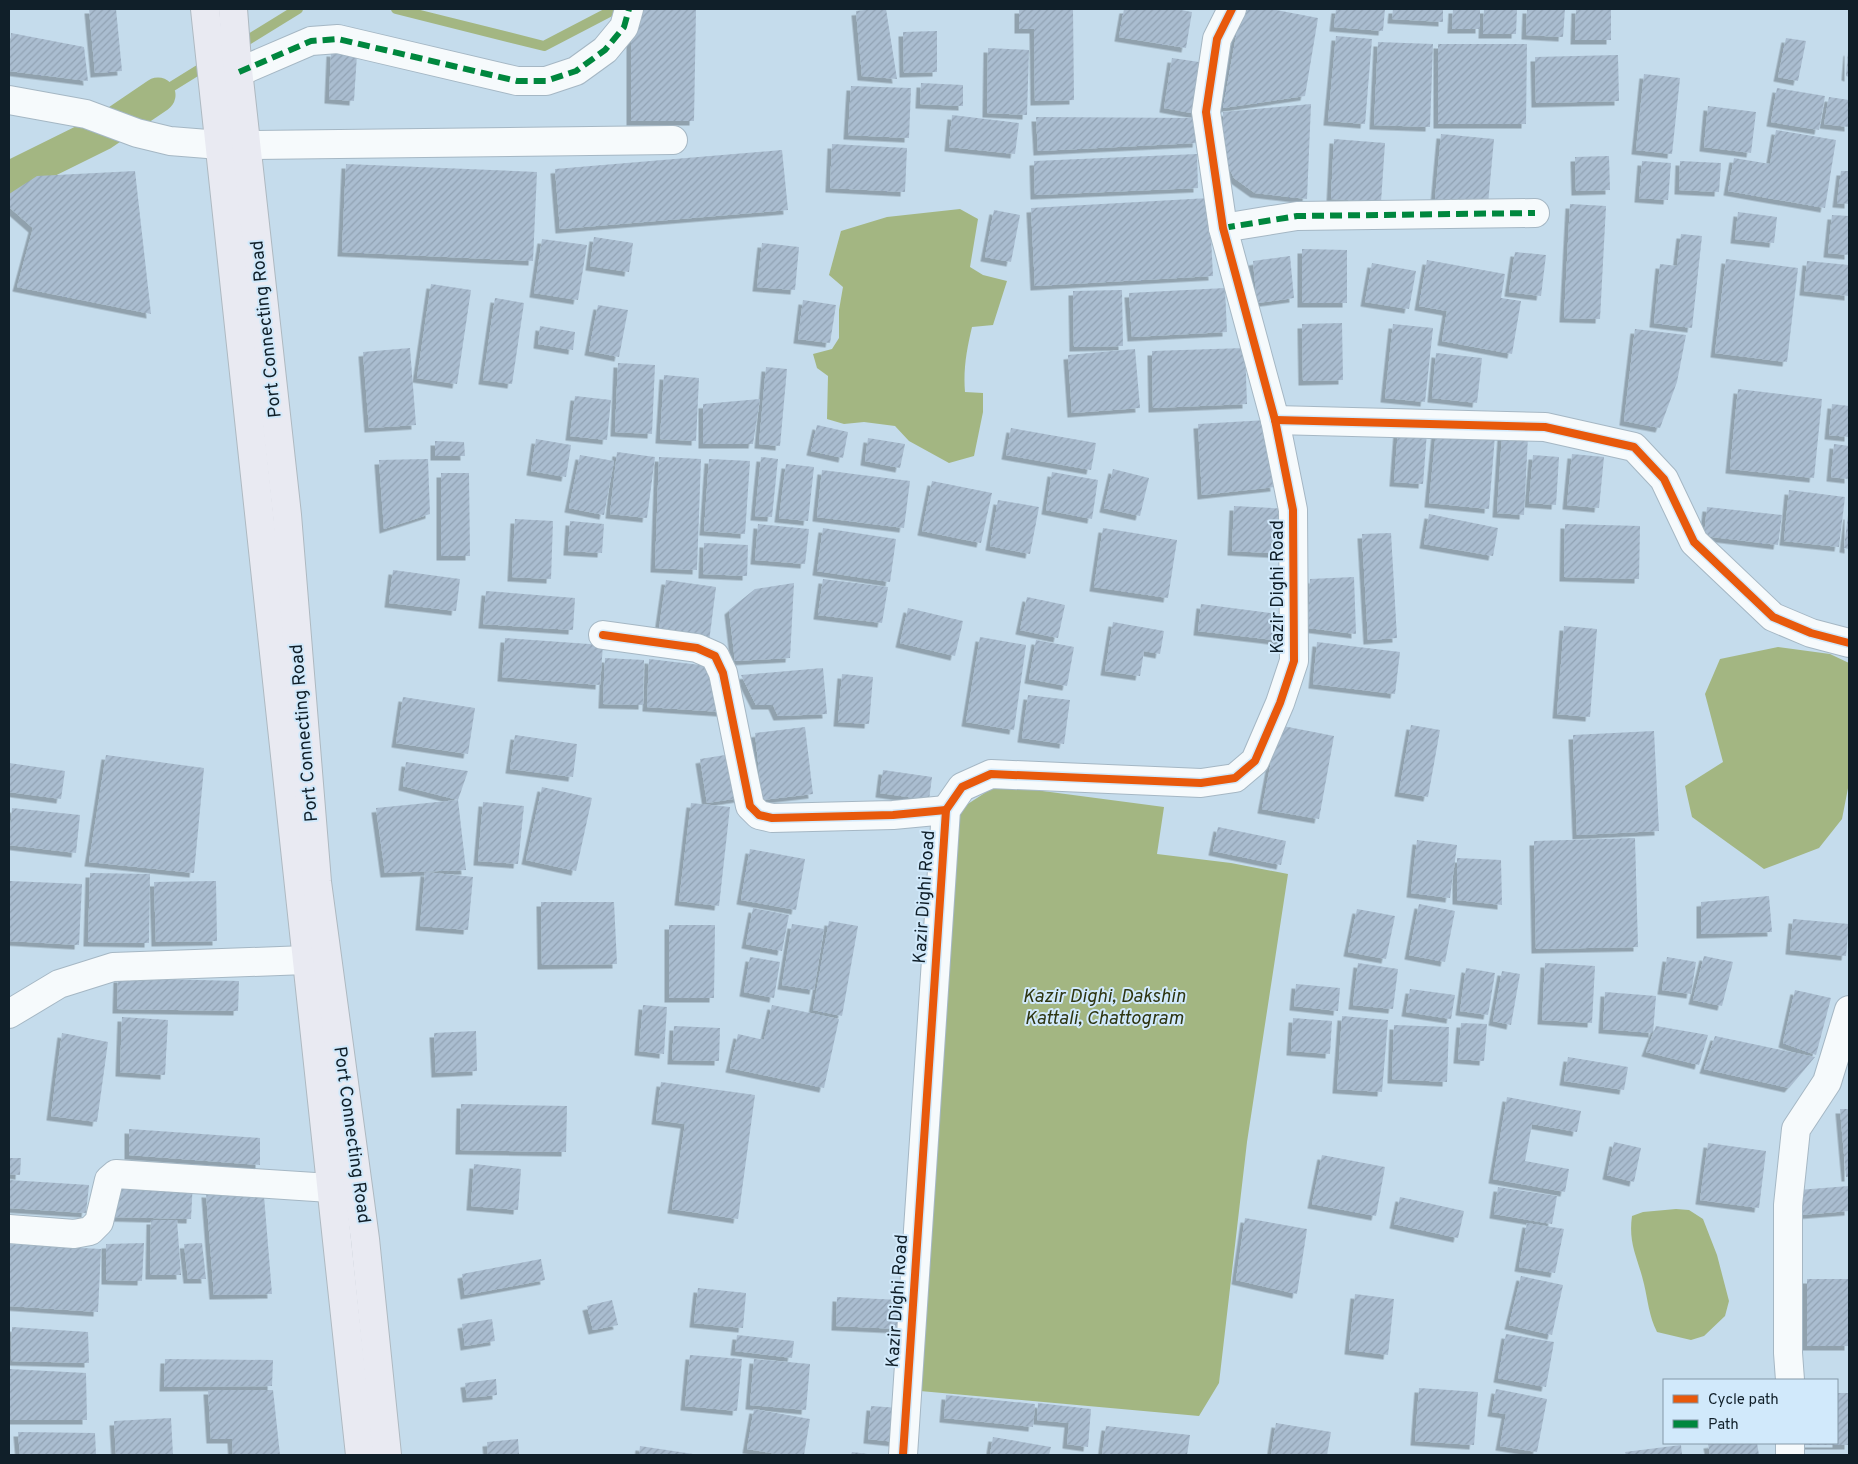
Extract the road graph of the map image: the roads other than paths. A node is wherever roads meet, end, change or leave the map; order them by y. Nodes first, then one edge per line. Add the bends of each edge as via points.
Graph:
1 (205, 9) edge
2 (629, 9) edge
3 (1232, 9) edge
4 (234, 18) edge
5 (238, 66) junction
6 (9, 100) edge
7 (673, 140) dead end
8 (233, 145) junction
9 (1535, 213) dead end
10 (1223, 228) junction
11 (1275, 420) junction
12 (603, 636) dead end
13 (1849, 643) edge
14 (946, 810) junction
15 (306, 960) junction
16 (1849, 1010) edge
17 (9, 1014) edge
18 (330, 1188) junction
19 (9, 1229) edge
20 (1790, 1379) edge
21 (360, 1455) edge
22 (387, 1455) edge
23 (903, 1455) edge

1 - 8 highway, Port Connecting Road via 214,90
2 - 5 street via 624,27 605,50 576,71 546,81 516,81 338,39 311,41
3 - 10 street, Kazir Dighi Road via 1218,39 1206,112
4 - 5 highway, Port Connecting Road
5 - 8 highway, Port Connecting Road
6 - 8 street via 86,114 170,141
7 - 8 street
8 - 15 highway, Port Connecting Road
8 - 22 highway, Port Connecting Road via 287,515 317,882 365,1239
9 - 10 street via 1297,216
10 - 11 street, Kazir Dighi Road
11 - 13 street via 1546,427 1634,446 1664,479 1694,542 1773,617
11 - 14 street, Kazir Dighi Road via 1293,510 1294,661 1255,761 1235,778 1201,783 991,774 962,787
12 - 14 street via 697,648 715,656 723,674 750,806 759,815 772,818 892,816
14 - 23 street, Kazir Dighi Road
15 - 17 street via 113,967 59,984
15 - 18 highway, Port Connecting Road
16 - 20 street via 1827,1082 1796,1129 1788,1205
18 - 19 street via 116,1174 109,1180 99,1222 90,1231 74,1234
18 - 21 highway, Port Connecting Road

